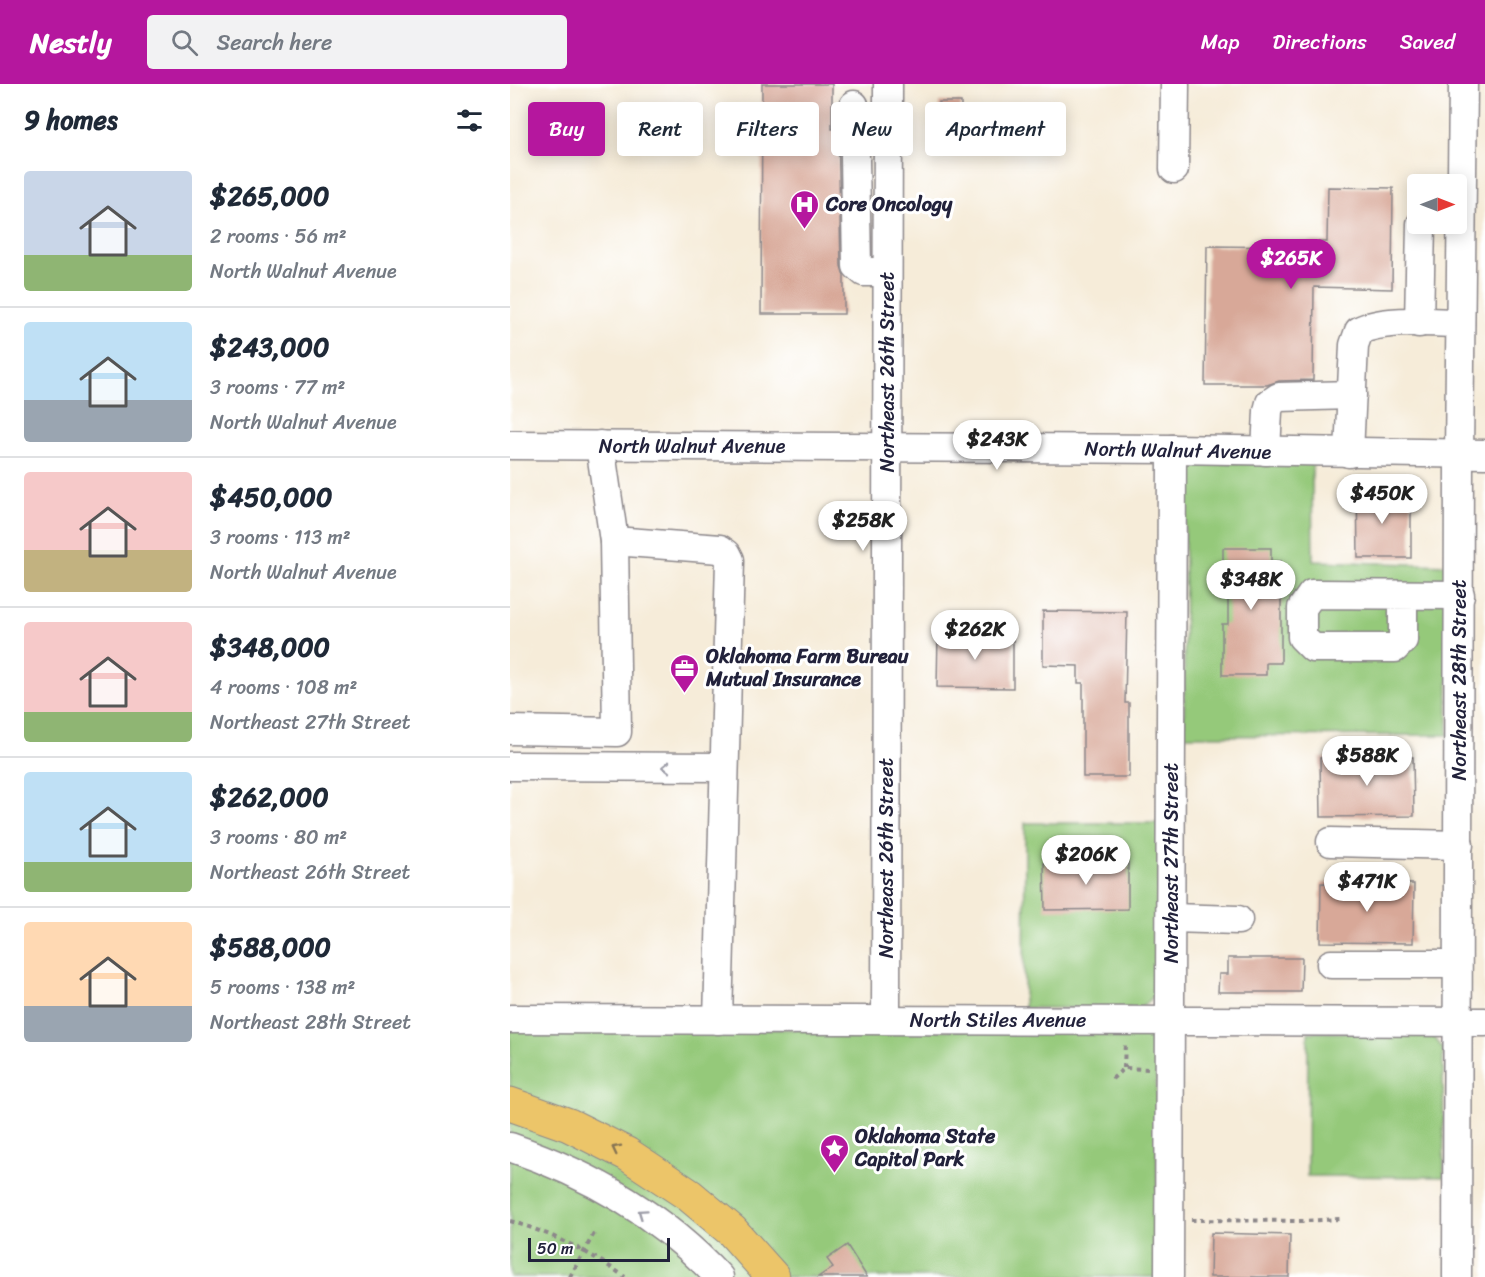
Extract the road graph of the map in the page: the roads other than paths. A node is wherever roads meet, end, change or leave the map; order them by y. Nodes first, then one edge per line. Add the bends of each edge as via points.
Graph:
1 (1174, 84) edge
2 (1463, 84) edge
3 (853, 95) edge
4 (888, 95) edge
5 (1174, 169) dead end
6 (1460, 174) edge
7 (1421, 234) edge
8 (1462, 234) edge
9 (887, 272) junction
10 (1419, 323) junction
11 (1469, 333) edge
12 (1352, 395) junction
13 (510, 445) edge
14 (600, 446) junction
15 (887, 447) junction
16 (1173, 449) junction
17 (1266, 451) junction
18 (1349, 453) junction
19 (1472, 454) edge
20 (614, 541) junction
21 (1403, 595) dead end
22 (1460, 595) junction
23 (510, 730) edge
24 (617, 732) junction
25 (510, 766) edge
26 (617, 767) junction
27 (724, 767) junction
28 (1331, 842) dead end
29 (1459, 844) junction
30 (1171, 918) junction
31 (1238, 920) dead end
32 (1330, 964) dead end
33 (1457, 964) junction
34 (510, 1019) edge
35 (886, 1019) junction
36 (718, 1020) junction
37 (1170, 1022) junction
38 (1456, 1022) junction
39 (1485, 1022) edge
40 (510, 1104) edge
41 (510, 1123) edge
42 (569, 1125) junction
43 (510, 1147) edge
44 (732, 1231) junction
45 (719, 1277) edge
46 (753, 1277) edge
47 (773, 1277) edge
48 (1169, 1277) edge
49 (1457, 1277) edge

1 - 5 street
2 - 6 street, Northeast 28th Street
3 - 4 street
3 - 9 street via 857,266 864,272
4 - 9 street, Northeast 26th Street
7 - 10 street
8 - 11 street, Northeast 28th Street
9 - 15 street, Northeast 26th Street
10 - 11 street
10 - 12 street via 1375,324 1359,332 1354,345
11 - 19 street, Northeast 28th Street
12 - 17 street via 1279,397 1270,403 1268,411
12 - 18 street
13 - 14 street, North Walnut Avenue
14 - 15 street, North Walnut Avenue
14 - 20 street
15 - 16 street, North Walnut Avenue
15 - 35 street, Northeast 26th Street
16 - 17 street, North Walnut Avenue
16 - 30 street, Northeast 27th Street
17 - 18 street, North Walnut Avenue
18 - 19 street, North Walnut Avenue
19 - 22 street, Northeast 28th Street
20 - 24 street
20 - 27 street via 720,549 730,560
21 - 22 street
22 - 29 street, Northeast 28th Street
23 - 24 street
24 - 26 street
25 - 26 street
27 -> 26 street
27 - 36 street
28 - 29 street
29 - 33 street, Northeast 28th Street
30 - 31 street
30 - 37 street, Northeast 27th Street
32 - 33 street
33 - 38 street, Northeast 28th Street
34 - 36 street, North Stiles Avenue
35 - 36 street, North Stiles Avenue
35 - 37 street, North Stiles Avenue
37 - 38 street, North Stiles Avenue
37 - 48 street, Northeast 27th Street
38 - 39 street, North Stiles Avenue
38 - 49 street, Northeast 28th Street
40 - 42 main road
41 - 42 main road
44 -> 42 main road via 689,1195 627,1154
45 -> 43 street via 672,1234 609,1190 573,1171
44 - 46 main road
44 - 47 main road

